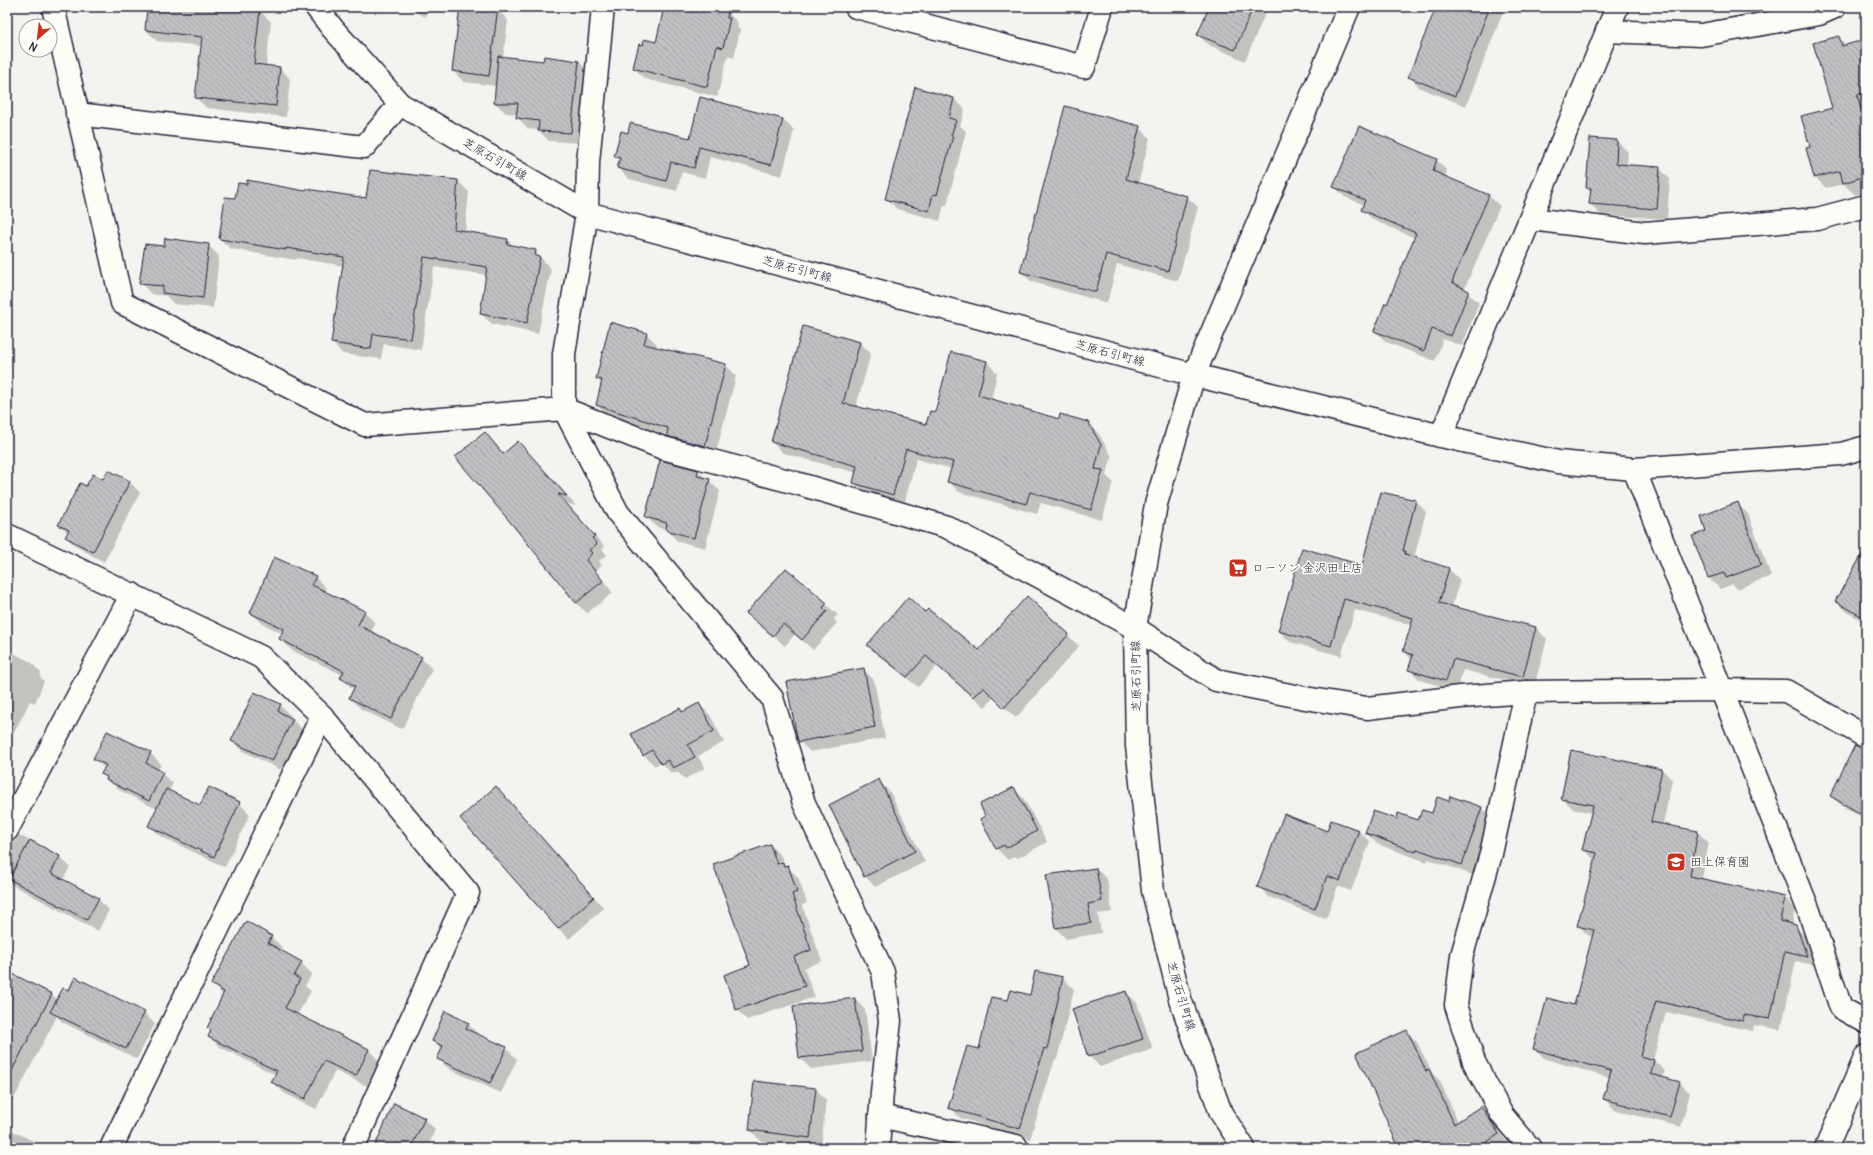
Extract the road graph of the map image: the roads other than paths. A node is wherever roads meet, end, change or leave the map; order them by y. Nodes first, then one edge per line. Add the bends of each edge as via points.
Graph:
1 (53, 7) edge
2 (316, 7) edge
3 (603, 7) edge
4 (856, 7) edge
5 (1102, 7) edge
6 (1349, 7) edge
7 (1617, 7) edge
8 (1835, 7) edge
9 (1607, 31) junction
10 (400, 104) junction
11 (77, 114) junction
12 (1866, 206) edge
13 (587, 213) junction
14 (1531, 219) junction
15 (1194, 375) junction
16 (564, 409) junction
17 (1441, 436) junction
18 (1866, 447) edge
19 (1634, 469) junction
20 (7, 535) edge
21 (132, 594) junction
22 (1135, 628) junction
23 (1720, 690) junction
24 (1526, 692) junction
25 (322, 716) junction
26 (1866, 737) edge
27 (7, 830) edge
28 (1866, 1022) edge
29 (1866, 1056) edge
30 (880, 1116) junction
31 (111, 1148) edge
32 (353, 1148) edge
33 (878, 1148) edge
34 (1017, 1148) edge
35 (1244, 1148) edge
36 (1530, 1148) edge
37 (1826, 1148) edge

1 - 11 street
2 - 10 street, 芝原石引町線
3 - 13 street via 588,162
4 - 5 street via 1084,67
6 - 15 street
7 - 9 street
8 - 9 street via 1819,14 1701,35
9 - 14 street
10 - 11 street via 364,147
10 - 13 street, 芝原石引町線
11 - 16 street via 122,303 365,425
12 - 14 street via 1817,219 1645,233
13 - 15 street, 芝原石引町線
13 - 16 street via 564,354
14 - 17 street
15 - 17 street
15 - 22 street, 芝原石引町線 via 1156,504
16 - 22 street via 663,448 947,527
16 - 30 street via 618,513 772,698 804,803 883,972 890,1021
17 - 19 street via 1558,462
18 - 19 street via 1841,454
19 - 23 street
20 - 21 street
21 - 25 street via 261,657
21 - 27 street
22 - 24 street via 1216,680 1304,698 1367,708
22 - 35 street, 芝原石引町線 via 1137,746 1153,891 1180,999 1221,1113
23 - 24 street
23 - 26 street via 1786,691
23 - 28 street via 1809,911 1841,1008
24 - 36 street via 1492,854 1462,955 1456,1005 1474,1062 1502,1115
25 - 31 street
25 - 32 street via 468,893
29 - 37 street
30 - 33 street
30 - 34 street

